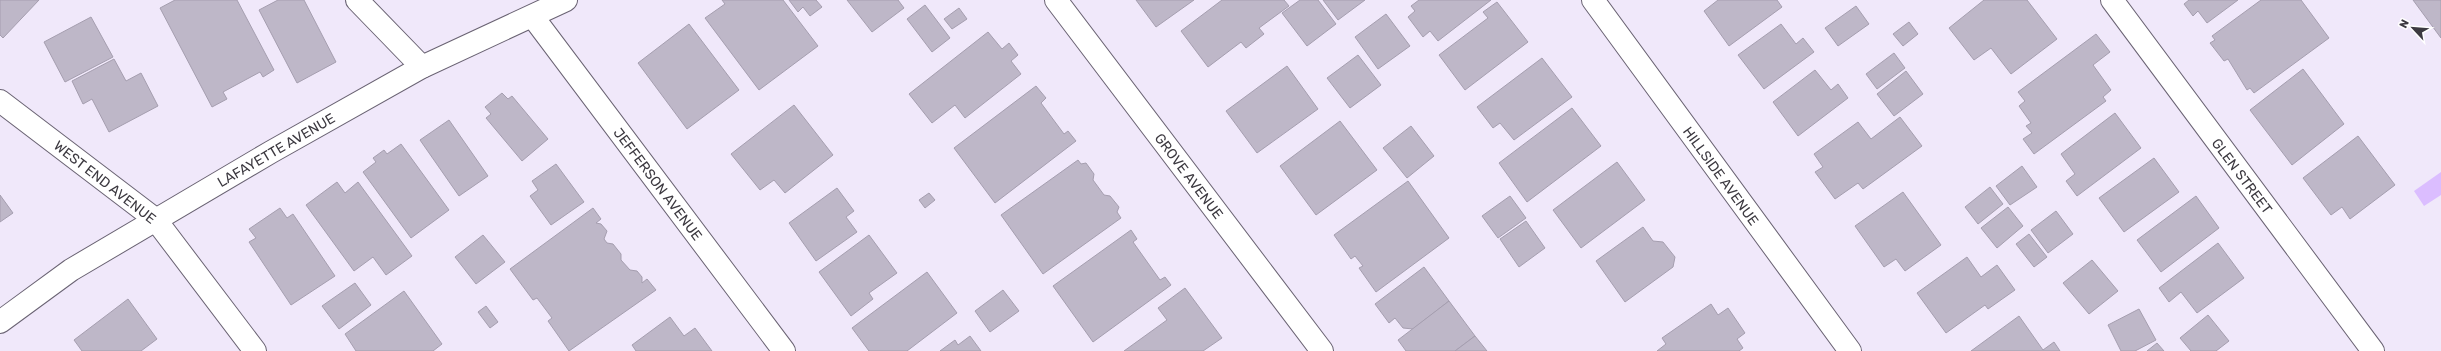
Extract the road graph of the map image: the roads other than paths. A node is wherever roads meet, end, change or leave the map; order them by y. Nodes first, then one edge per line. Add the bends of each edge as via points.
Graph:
1 (357, 0) edge
2 (566, 0) edge
3 (1056, 0) edge
4 (1592, 0) edge
5 (2112, 0) edge
6 (533, 17) junction
7 (422, 67) junction
8 (0, 101) edge
9 (155, 219) junction
10 (0, 322) edge
11 (255, 351) edge
12 (784, 351) edge
13 (1322, 351) edge
14 (1850, 351) edge
15 (2373, 351) edge

1 - 7 street
2 - 6 street, LAFAYETTE AVENUE
3 - 13 street, GROVE AVENUE
4 - 14 street, HILLSIDE AVENUE
5 - 15 street, GLEN STREET
6 - 7 street, LAFAYETTE AVENUE
6 - 12 street, JEFFERSON AVENUE
7 - 9 street, LAFAYETTE AVENUE
8 - 9 street, WEST END AVENUE
9 - 10 street, LAFAYETTE AVENUE via 71,270
9 - 11 street, WEST END AVENUE

